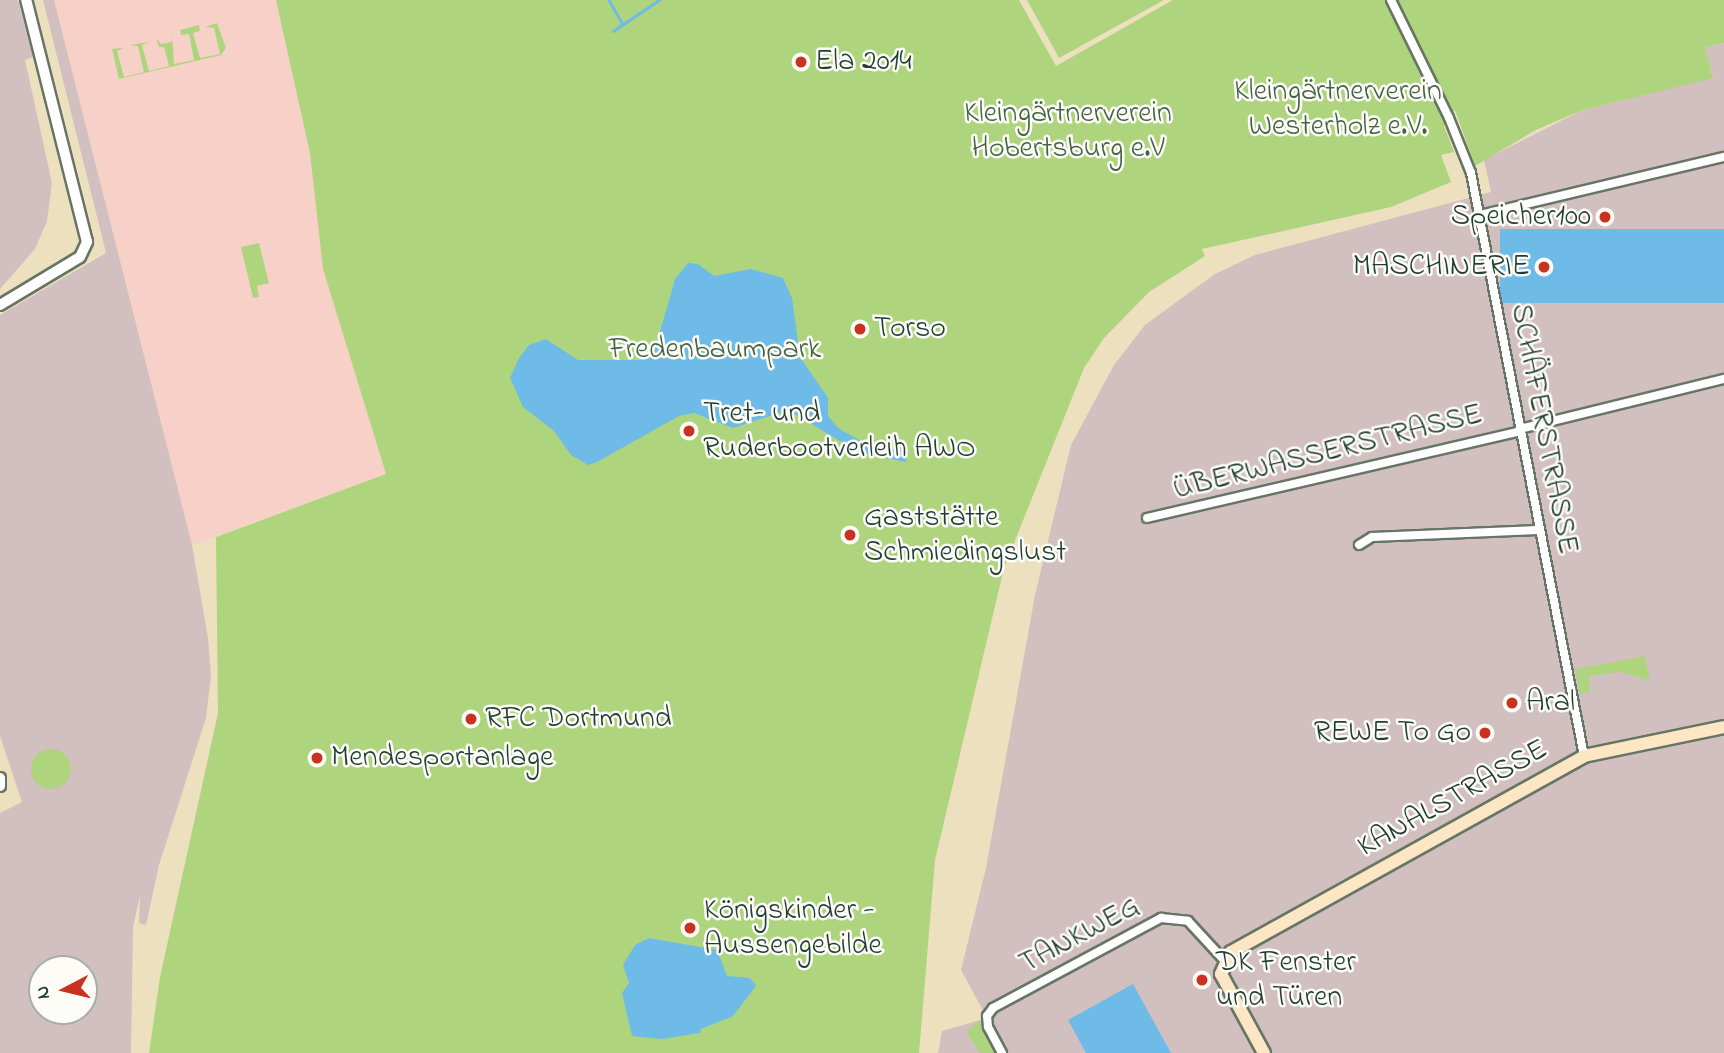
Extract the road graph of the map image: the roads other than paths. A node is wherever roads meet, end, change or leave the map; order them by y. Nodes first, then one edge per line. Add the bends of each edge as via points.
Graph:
1 (26, 0) edge
2 (1391, 0) edge
3 (1724, 157) edge
4 (1480, 215) junction
5 (0, 305) edge
6 (1724, 379) edge
7 (1520, 430) junction
8 (1147, 518) dead end
9 (1538, 530) junction
10 (1359, 545) dead end
11 (1724, 727) edge
12 (1584, 756) junction
13 (0, 778) edge
14 (0, 786) edge
15 (1224, 960) junction
16 (1002, 1053) edge
17 (1264, 1053) edge

1 - 5 street via 87,242 80,257
2 - 4 street, SCHÄFERSTRASSE via 1460,145
3 - 4 street
4 - 7 street, SCHÄFERSTRASSE
6 - 7 street, ÜBERWASSERSTRASSE
7 - 8 street, ÜBERWASSERSTRASSE
7 - 9 street, SCHÄFERSTRASSE
9 - 10 street via 1372,537
9 - 12 street, SCHÄFERSTRASSE
11 - 12 main road, KANALSTRASSE
12 - 15 main road, KANALSTRASSE
13 - 14 street
15 - 16 street, TANKWEG via 1194,925 1173,916 1161,918 993,1008 987,1016 988,1027
15 - 17 main road via 1221,974

